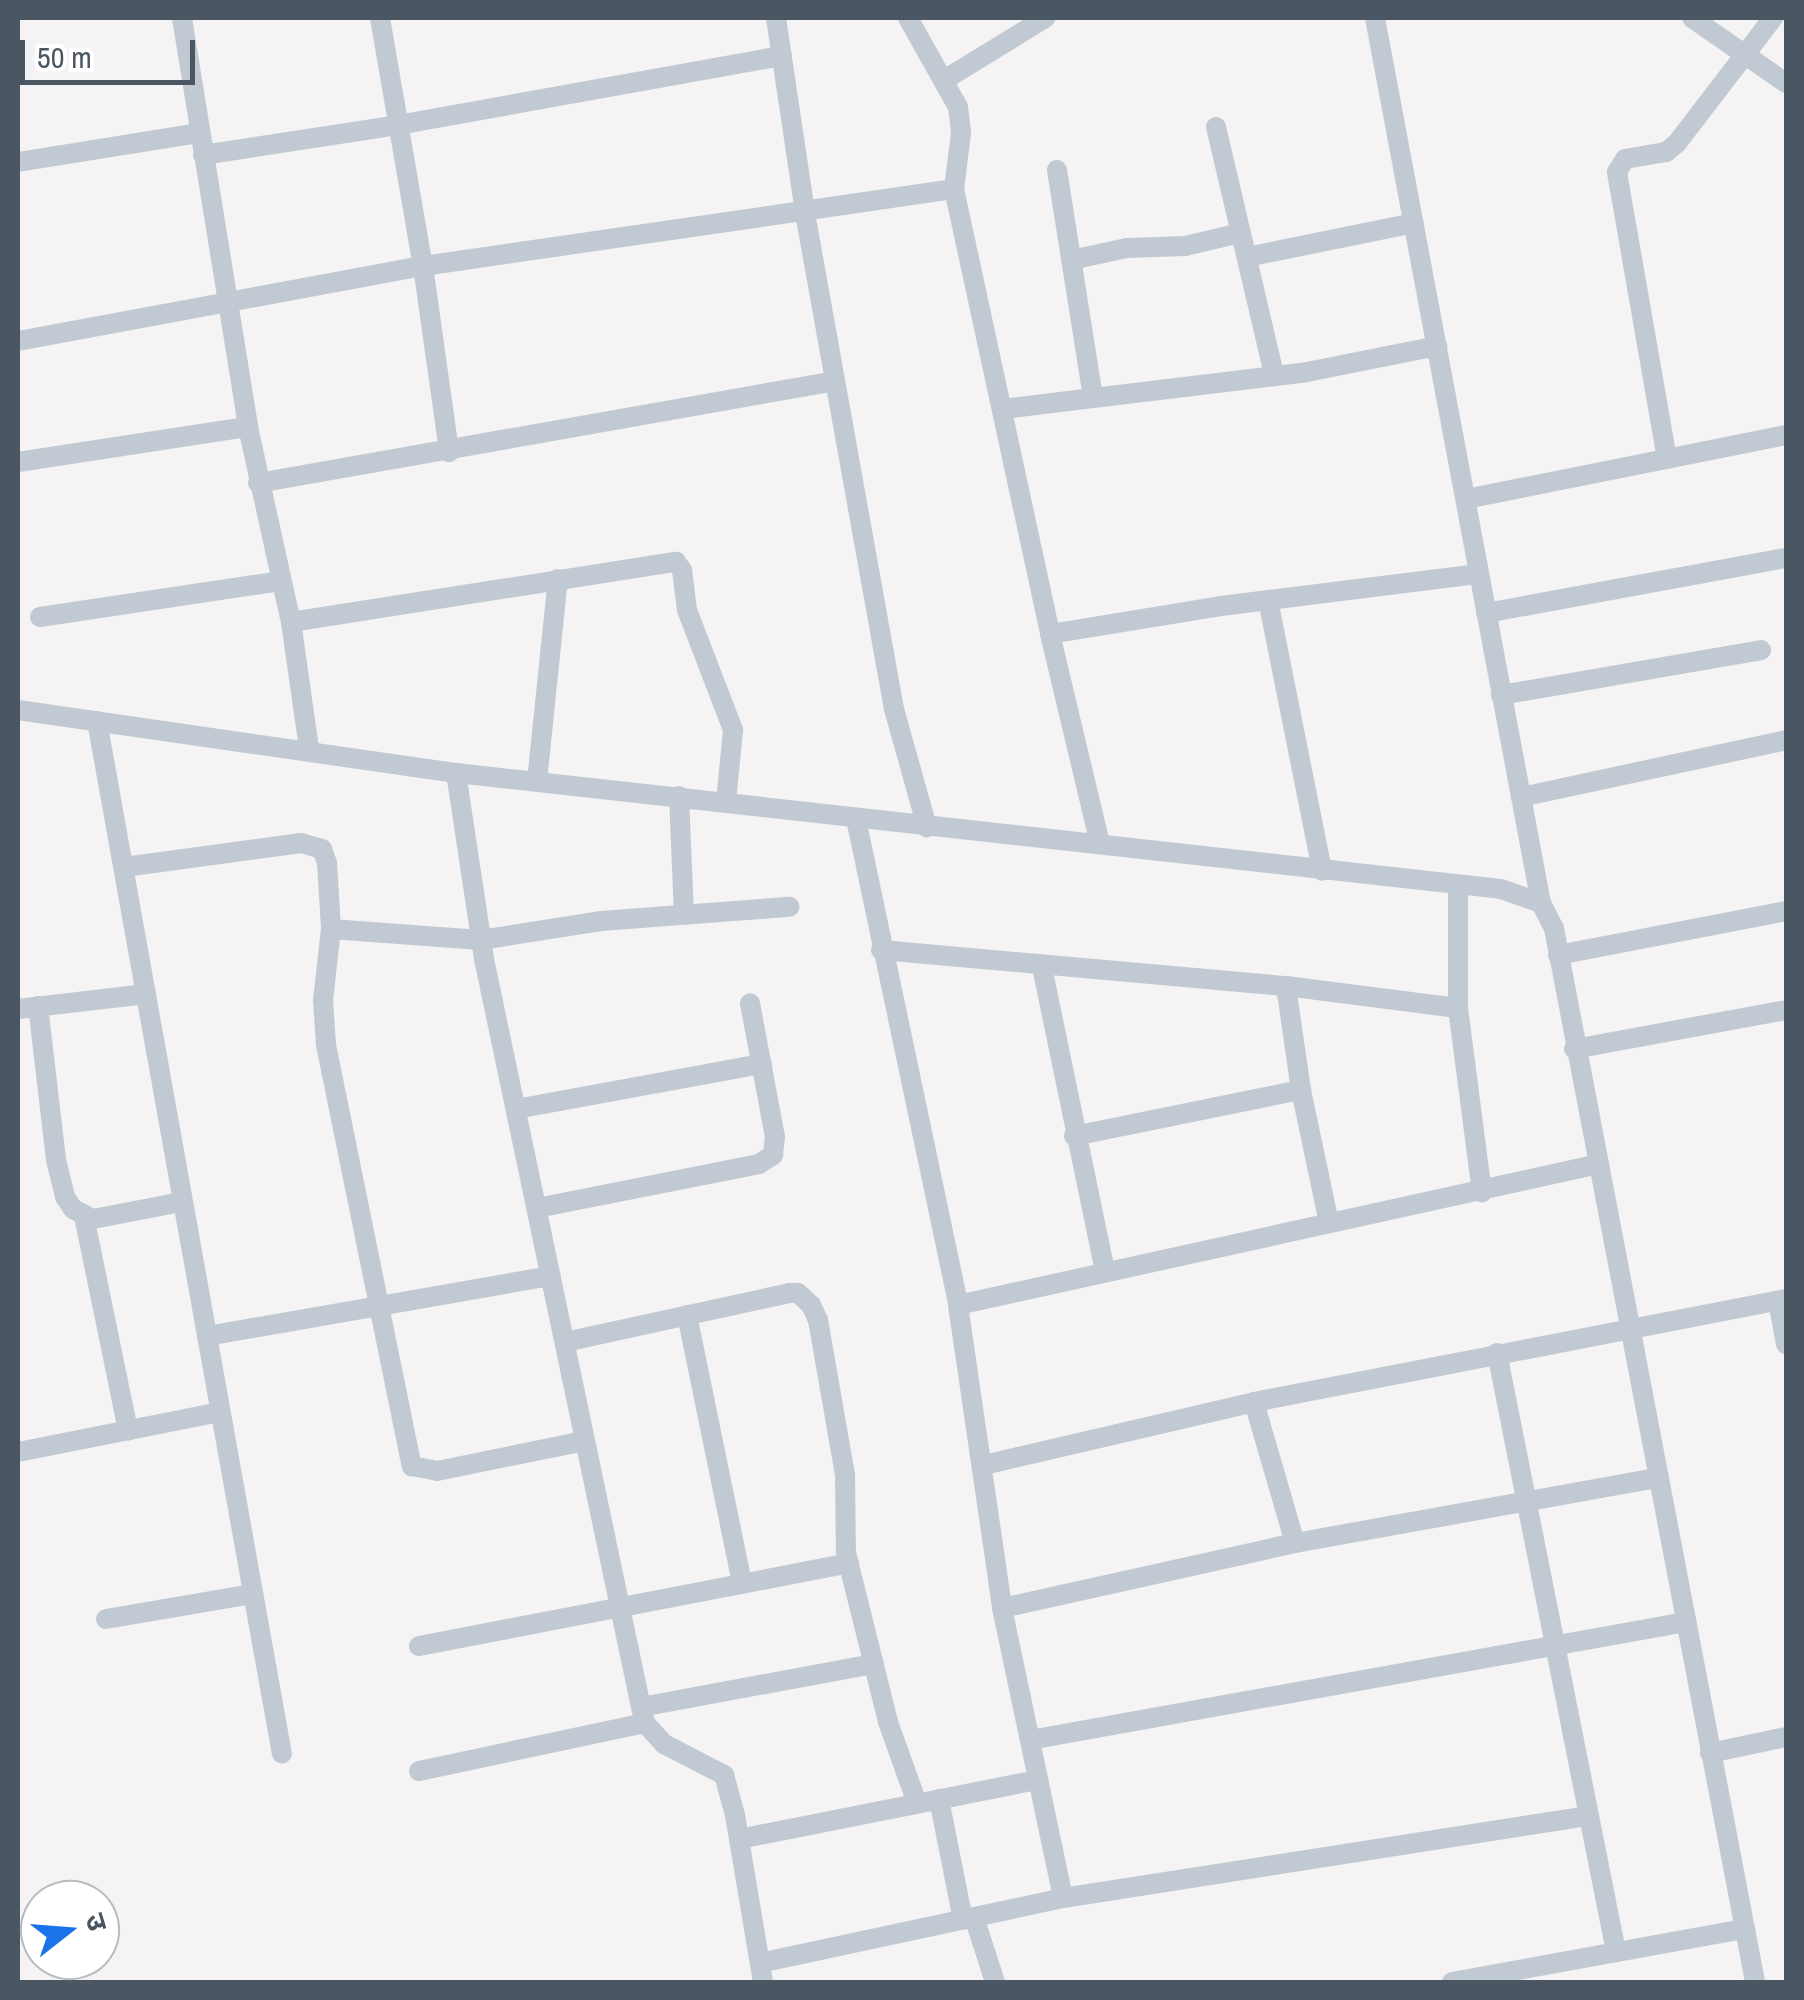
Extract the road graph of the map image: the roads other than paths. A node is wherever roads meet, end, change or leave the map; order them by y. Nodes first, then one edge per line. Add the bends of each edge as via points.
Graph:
1 (182, 18) edge
2 (380, 18) edge
3 (776, 18) edge
4 (908, 18) edge
5 (1045, 18) edge
6 (1376, 18) edge
7 (1692, 18) edge
8 (1773, 18) edge
9 (1747, 55) junction
10 (782, 56) junction
11 (944, 80) junction
12 (1786, 83) edge
13 (398, 126) junction
14 (1216, 126) dead end
15 (200, 134) junction
16 (203, 155) junction
17 (18, 162) edge
18 (1057, 170) dead end
19 (954, 188) junction
20 (805, 213) junction
21 (1414, 222) junction
22 (1241, 233) junction
23 (1246, 257) junction
24 (1071, 260) junction
25 (424, 266) junction
26 (226, 300) junction
27 (18, 341) edge
28 (1438, 346) junction
29 (1274, 376) junction
30 (835, 380) junction
31 (1093, 396) junction
32 (1003, 408) junction
33 (248, 427) junction
34 (1786, 435) edge
35 (449, 452) junction
36 (1667, 459) junction
37 (18, 462) edge
38 (258, 482) junction
39 (1466, 498) junction
40 (1786, 558) edge
41 (1479, 574) junction
42 (558, 579) junction
43 (280, 582) junction
44 (1268, 600) junction
45 (1486, 614) junction
46 (40, 618) dead end
47 (291, 622) junction
48 (1050, 634) junction
49 (1761, 650) dead end
50 (1502, 695) junction
51 (18, 710) edge
52 (97, 721) junction
53 (1786, 740) edge
54 (308, 749) junction
55 (456, 772) junction
56 (537, 781) junction
57 (679, 796) junction
58 (1521, 797) junction
59 (726, 801) junction
60 (856, 819) junction
61 (927, 827) junction
62 (1100, 844) junction
63 (124, 867) junction
64 (1322, 871) junction
65 (1458, 887) junction
66 (1540, 903) junction
67 (789, 907) dead end
68 (1786, 911) edge
69 (684, 915) junction
70 (331, 929) junction
71 (481, 940) junction
72 (881, 950) junction
73 (1558, 955) junction
74 (1042, 967) junction
75 (1286, 986) junction
76 (146, 994) junction
77 (750, 1003) dead end
78 (28, 1007) edge
79 (1458, 1008) junction
80 (1786, 1010) edge
81 (1574, 1049) junction
82 (762, 1064) junction
83 (1300, 1090) junction
84 (516, 1109) junction
85 (1074, 1136) junction
86 (1599, 1164) junction
87 (1482, 1192) junction
88 (181, 1202) junction
89 (537, 1208) junction
90 (84, 1216) junction
91 (1328, 1223) junction
92 (1105, 1270) junction
93 (552, 1276) junction
94 (1782, 1300) edge
95 (958, 1304) junction
96 (382, 1305) junction
97 (687, 1315) junction
98 (1628, 1330) junction
99 (208, 1336) junction
100 (565, 1342) junction
101 (1786, 1344) edge
102 (1497, 1353) junction
103 (1254, 1402) junction
104 (220, 1412) junction
105 (128, 1431) junction
106 (584, 1441) junction
107 (18, 1452) edge
108 (984, 1465) junction
109 (1657, 1478) junction
110 (1527, 1501) junction
111 (1295, 1543) junction
112 (849, 1563) junction
113 (742, 1582) junction
114 (253, 1594) junction
115 (617, 1606) junction
116 (1002, 1608) junction
117 (106, 1619) dead end
118 (1686, 1622) junction
119 (419, 1646) dead end
120 (1554, 1648) junction
121 (874, 1664) junction
122 (643, 1715) junction
123 (1786, 1737) edge
124 (1030, 1740) junction
125 (1710, 1753) junction
126 (282, 1754) dead end
127 (419, 1770) dead end
128 (1038, 1780) junction
129 (939, 1799) junction
130 (917, 1804) junction
131 (1588, 1816) junction
132 (739, 1839) junction
133 (1063, 1898) junction
134 (968, 1918) junction
135 (1745, 1929) junction
136 (1616, 1952) junction
137 (1578, 1960) junction
138 (762, 1973) edge
139 (994, 1982) edge
140 (1452, 1982) edge
141 (1580, 1982) edge
142 (1756, 1982) edge

1 - 15 street
2 - 13 street
3 - 10 street
4 - 11 street
5 - 11 street
6 - 21 street
7 - 9 street
8 - 9 street
9 - 12 street
9 - 36 street via 1677,143 1666,152 1624,159 1618,172
10 - 13 street
10 - 20 street
11 - 19 street via 960,120
13 - 16 street
13 - 25 street
14 - 22 street
15 - 16 street
15 - 17 street
16 - 26 street
18 - 24 street
19 - 20 street
19 - 32 street
20 - 25 street
20 - 30 street
21 - 23 street
21 - 28 street
22 - 23 street
22 - 24 street
23 - 29 street
24 - 31 street
25 - 26 street
25 - 35 street
26 - 27 street
26 - 33 street
28 - 29 street
28 - 39 street
29 - 31 street
30 - 35 street
30 - 61 street via 894,708
31 - 32 street
32 - 48 street
33 - 37 street
33 - 38 street
34 - 36 street
35 - 38 street
36 - 39 street
38 - 43 street
39 - 41 street
40 - 45 street
41 - 44 street
41 - 45 street
42 - 47 street
42 - 56 street
42 - 59 street via 656,561 679,565 687,610 733,730
43 - 46 street
43 - 47 street
44 - 48 street
44 - 64 street
45 - 50 street
47 - 54 street
48 - 62 street
49 - 50 street
50 - 58 street
51 - 52 street
52 - 54 street
52 - 63 street
53 - 58 street
54 - 55 street
55 - 56 street
55 - 71 street
56 - 57 street
57 - 59 street
57 - 69 street
58 - 66 street
59 - 60 street
60 - 61 street
60 - 72 street
61 - 62 street
62 - 64 street
63 - 70 street via 312,843 327,863
63 - 76 street
64 - 65 street
65 - 66 street via 1501,889
65 - 79 street
66 - 73 street via 1554,928
67 - 69 street
68 - 73 street
69 - 71 street via 568,924
70 - 71 street
70 - 96 street via 326,1045
71 - 84 street
72 - 74 street
72 - 95 street
73 - 81 street
74 - 75 street
74 - 85 street
75 - 79 street
75 - 83 street
76 - 78 street
76 - 88 street
77 - 82 street
78 - 90 street via 60,1182
79 - 87 street
80 - 81 street
81 - 86 street
82 - 84 street
82 - 89 street via 776,1147 767,1160
83 - 85 street
83 - 91 street
84 - 89 street
85 - 92 street
86 - 87 street
86 - 98 street
87 - 91 street
88 - 90 street
88 - 99 street
89 - 93 street
90 - 105 street
91 - 92 street
92 - 95 street
93 - 96 street
93 - 100 street
94 - 98 street
94 - 101 street
95 - 108 street
96 - 99 street
96 - 106 street via 412,1466 437,1471
97 - 100 street
97 - 112 street via 789,1293 811,1305 846,1475
97 - 113 street
98 - 102 street
98 - 109 street
99 - 104 street
100 - 106 street
102 - 103 street
102 - 110 street
103 - 108 street
103 - 111 street
104 - 105 street
104 - 114 street
105 - 107 street
106 - 115 street
108 - 116 street
109 - 110 street
109 - 118 street
110 - 111 street
110 - 120 street
111 - 116 street
112 - 113 street
112 - 121 street
113 - 115 street
114 - 117 street
114 - 126 street
115 - 119 street
115 - 122 street
116 - 124 street
118 - 120 street
118 - 125 street
120 - 124 street
120 - 131 street
121 - 122 street
121 - 130 street
122 - 127 street
122 - 132 street via 664,1744 724,1775
123 - 125 street
124 - 128 street
125 - 135 street
128 - 129 street
128 - 133 street
129 - 130 street
129 - 134 street
130 - 132 street
131 - 133 street
131 - 136 street
132 - 138 street
133 - 134 street
134 - 138 street
134 - 139 street
135 - 136 street
135 - 142 street
136 - 137 street
137 - 140 street
137 - 141 street

